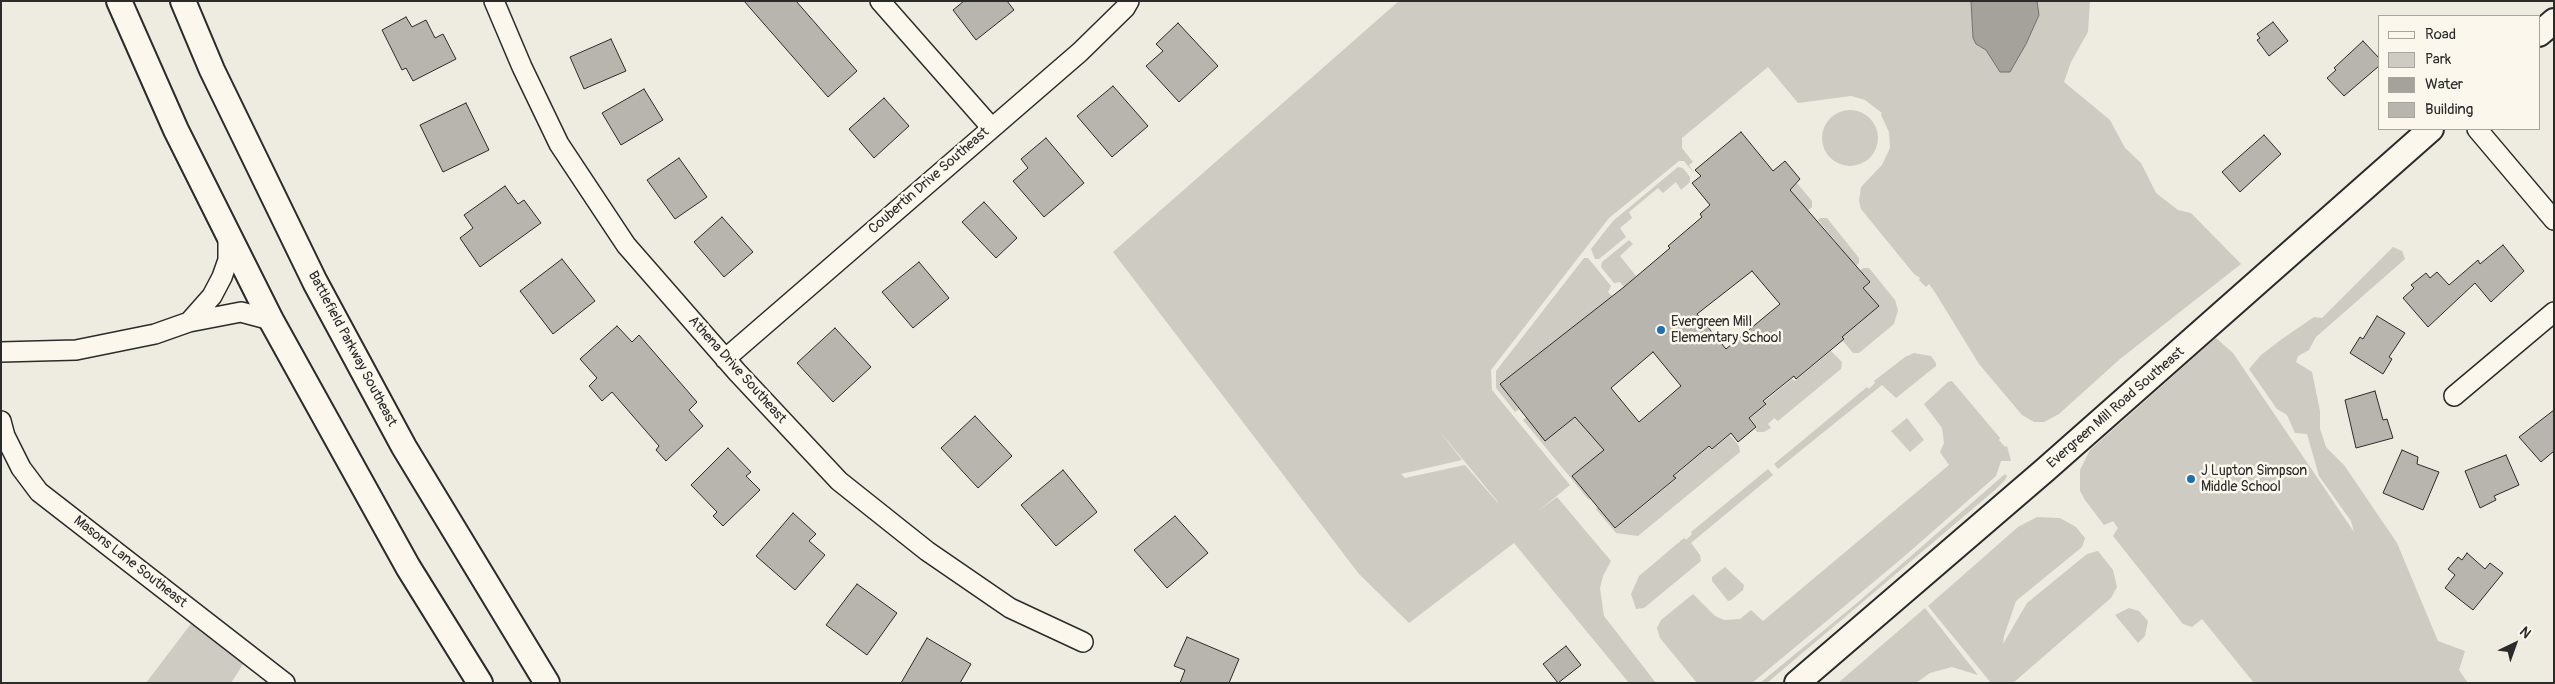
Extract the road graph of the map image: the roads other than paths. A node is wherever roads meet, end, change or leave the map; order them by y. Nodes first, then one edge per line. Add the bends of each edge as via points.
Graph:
1 (119, 1) edge
2 (183, 1) edge
3 (494, 1) edge
4 (880, 1) edge
5 (1129, 1) edge
6 (2554, 21) edge
7 (2540, 33) edge
8 (991, 127) junction
9 (2430, 130) edge
10 (2478, 130) edge
11 (2554, 220) edge
12 (228, 235) junction
13 (2554, 312) edge
14 (271, 320) junction
15 (189, 322) junction
16 (1, 352) edge
17 (725, 359) junction
18 (2454, 396) dead end
19 (1, 421) edge
20 (1083, 642) dead end
21 (285, 683) edge
22 (480, 683) edge
23 (547, 683) edge
24 (1796, 683) edge

1 - 12 main road via 176,130
2 - 23 main road, Battlefield Parkway Southeast via 221,88 316,282 404,447
3 - 17 street, Athena Drive Southeast via 559,144 626,245
4 - 8 street
5 - 8 street, Coubertin Drive Southeast via 1080,52
6 - 7 main road
8 - 17 street, Coubertin Drive Southeast
9 - 24 main road, Evergreen Mill Road Southeast via 2045,470
10 - 11 street
12 - 14 main road
12 - 15 street via 228,260 222,277 212,296
13 - 18 street
14 - 15 street via 241,312
14 - 22 main road via 404,558
15 - 16 street via 155,334 76,350
17 - 20 street, Athena Drive Southeast via 839,481 927,551 1010,608
19 - 21 street, Masons Lane Southeast via 21,468 39,492

